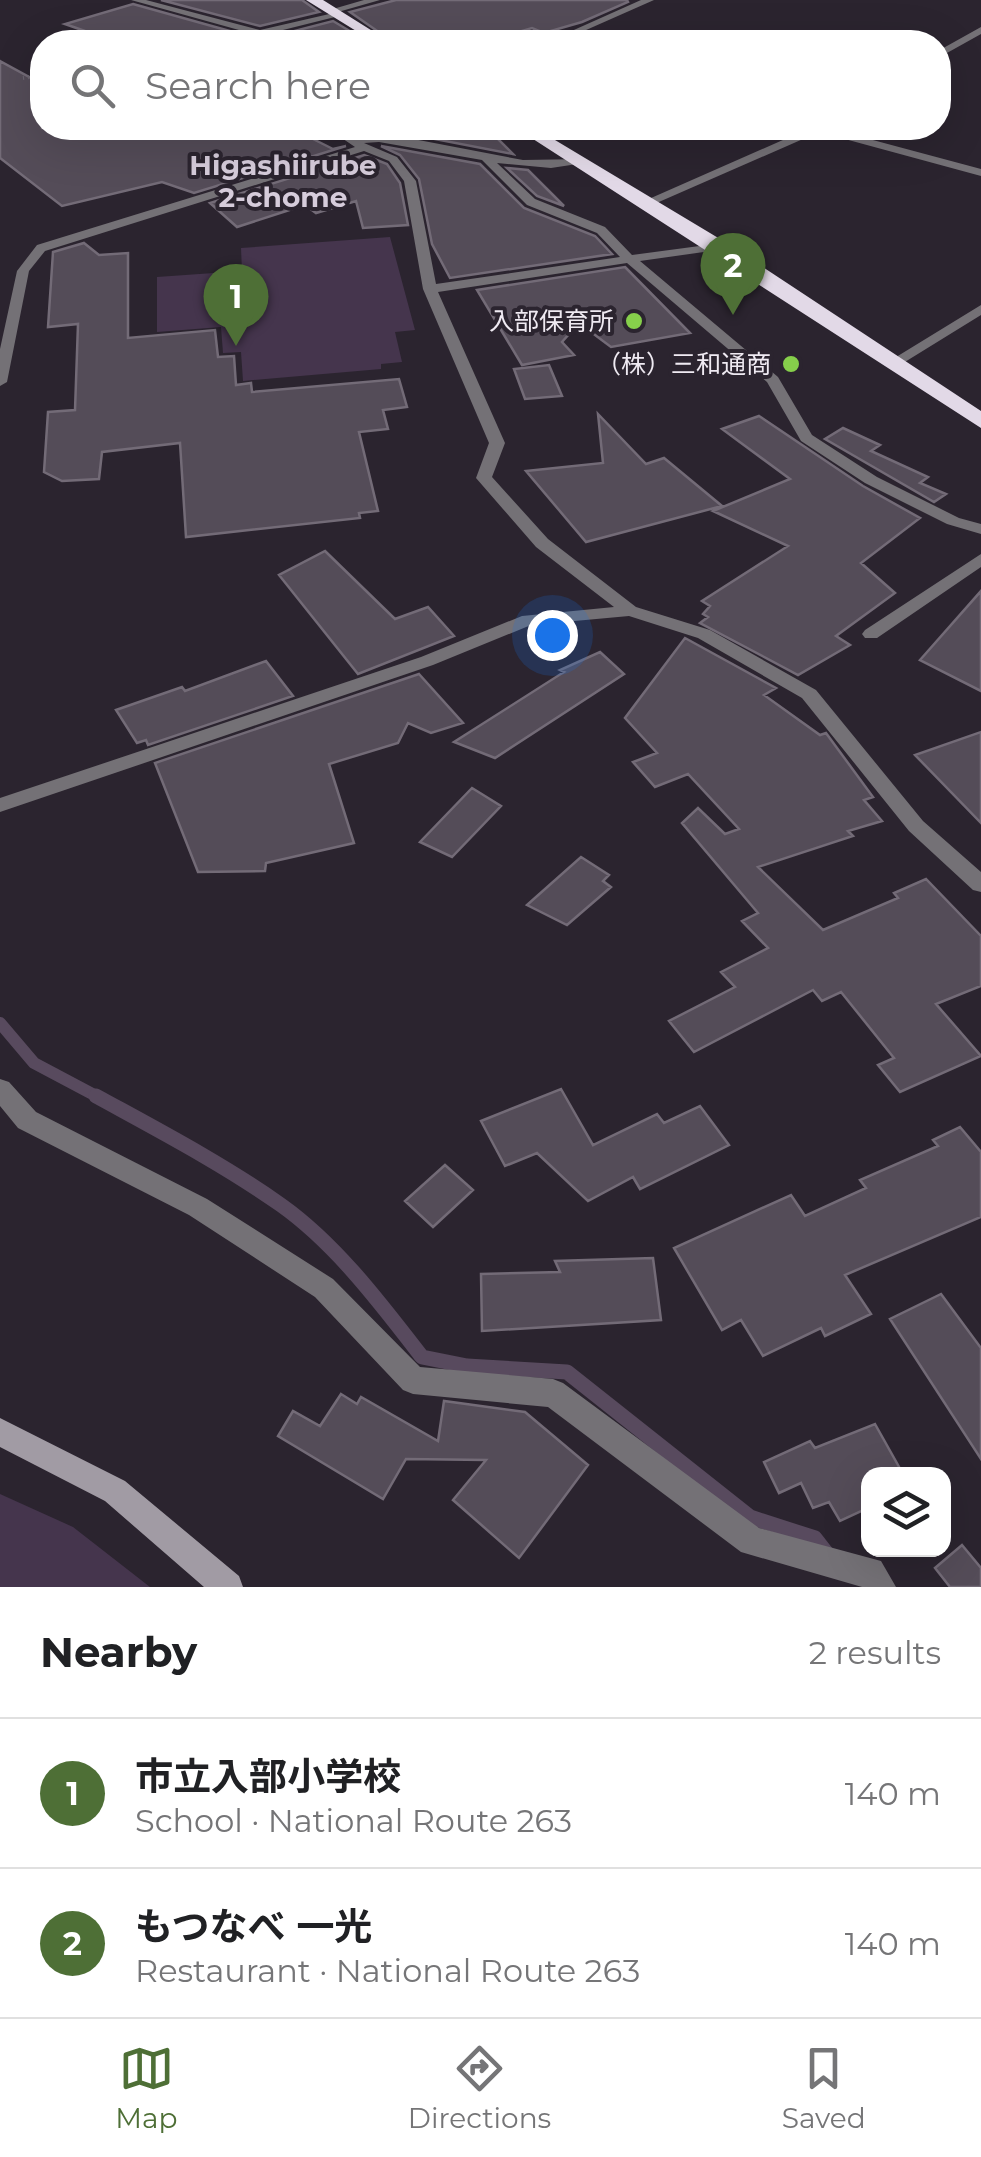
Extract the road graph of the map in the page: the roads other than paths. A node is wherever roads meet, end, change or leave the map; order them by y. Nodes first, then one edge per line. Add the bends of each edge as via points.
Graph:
1 (136, 0) edge
2 (313, 0) edge
3 (375, 0) edge
4 (649, 0) edge
5 (335, 13) junction
6 (248, 30) edge
7 (270, 30) edge
8 (363, 30) edge
9 (580, 30) edge
10 (981, 30) edge
11 (951, 47) edge
12 (351, 140) edge
13 (368, 140) edge
14 (398, 140) edge
15 (544, 140) edge
16 (790, 140) edge
17 (861, 140) edge
18 (357, 144) junction
19 (486, 158) junction
20 (580, 161) junction
21 (981, 173) edge
22 (648, 202) junction
23 (718, 246) junction
24 (629, 259) junction
25 (430, 289) junction
26 (981, 308) edge
27 (896, 362) junction
28 (0, 382) edge
29 (981, 422) edge
30 (981, 529) edge
31 (981, 559) edge
32 (630, 612) junction
33 (871, 634) dead end
34 (0, 805) edge
35 (981, 884) edge
36 (0, 1089) edge
37 (0, 1432) edge
38 (875, 1580) edge
39 (228, 1587) edge

1 - 6 street
2 - 5 highway
3 - 5 street
4 - 9 street
5 - 7 street
5 - 8 highway
10 - 11 street
12 - 18 street
13 - 18 street
14 - 19 street
15 - 20 highway
16 - 22 street
17 - 21 street
18 - 25 street via 393,159 410,180
18 - 28 street via 40,248 23,272
19 - 20 street via 562,166
19 - 24 street via 531,202 601,230
20 - 22 highway
22 - 23 highway
23 - 24 street
23 - 27 highway
24 - 25 street
24 - 30 street via 773,380 806,438 870,480
25 - 32 street via 497,442 484,478 542,543
26 - 27 street
27 - 29 highway
31 - 33 street
32 - 34 street via 528,620
32 - 35 street via 704,634 810,694 916,826
36 - 38 street via 27,1120 198,1207 324,1288 413,1380 553,1393 752,1541
37 - 39 street via 115,1492

